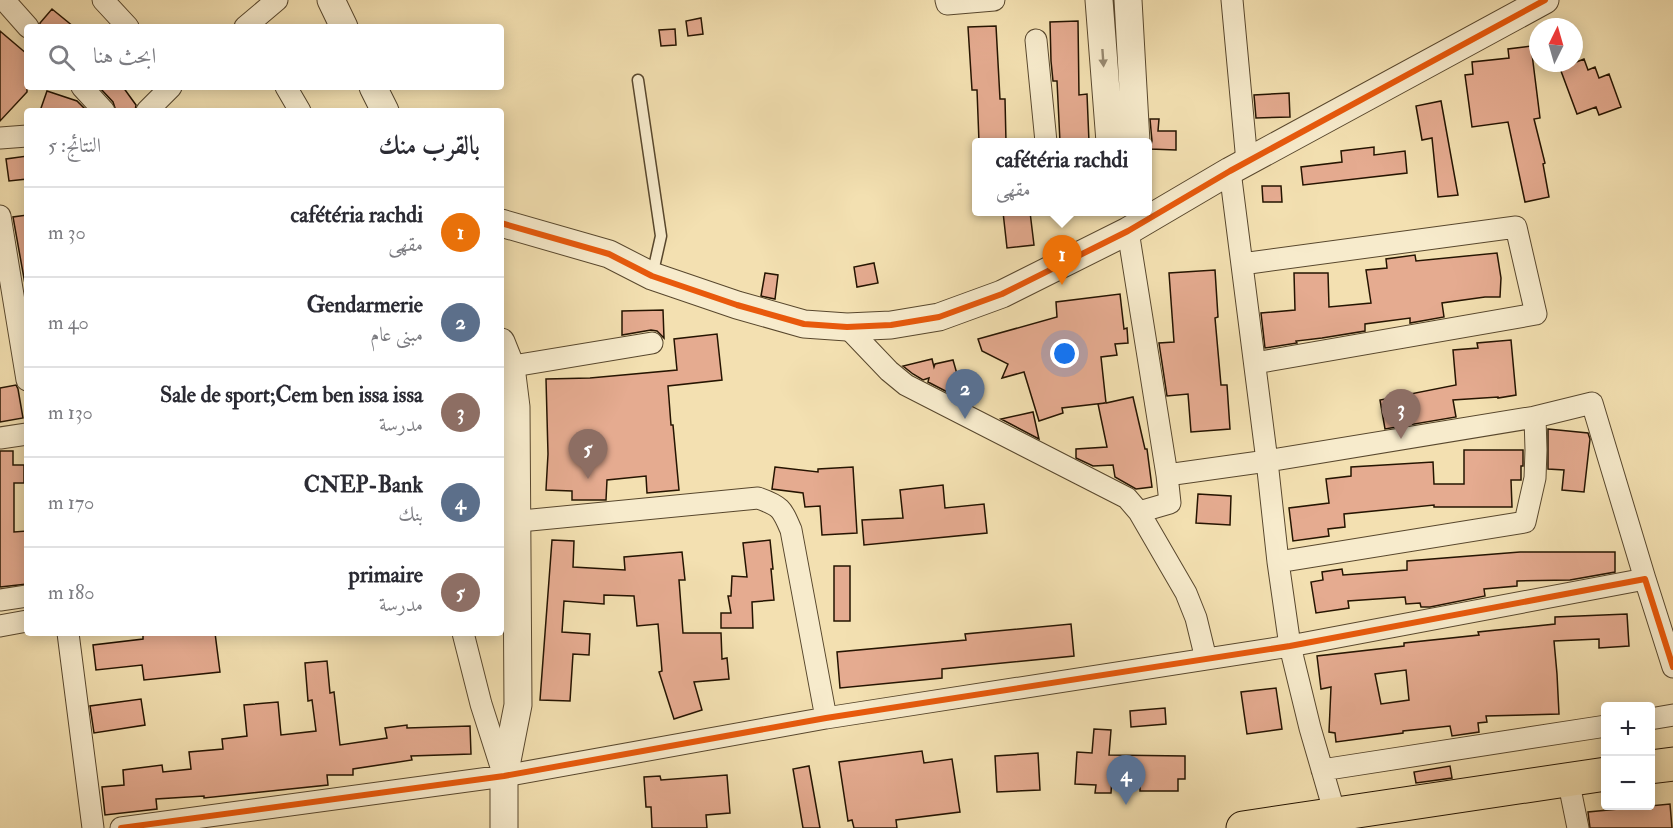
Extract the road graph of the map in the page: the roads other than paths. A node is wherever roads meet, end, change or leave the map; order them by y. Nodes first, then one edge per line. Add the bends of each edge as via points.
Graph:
1 (4, 0) edge
2 (103, 0) edge
3 (277, 0) edge
4 (331, 0) edge
5 (946, 0) edge
6 (994, 0) edge
7 (1099, 0) edge
8 (1128, 0) edge
9 (1232, 0) edge
10 (1545, 0) edge
11 (25, 24) edge
12 (125, 24) edge
13 (251, 24) edge
14 (343, 24) edge
15 (1036, 40) dead end
16 (638, 80) dead end
17 (85, 90) edge
18 (168, 90) edge
19 (288, 90) edge
20 (374, 90) edge
21 (101, 108) edge
22 (150, 108) edge
23 (298, 108) edge
24 (384, 108) edge
25 (24, 136) edge
26 (0, 138) edge
27 (1046, 138) edge
28 (1110, 138) edge
29 (1136, 138) edge
30 (1238, 167) junction
31 (1152, 207) edge
32 (0, 216) edge
33 (1127, 218) edge
34 (504, 224) edge
35 (504, 238) edge
36 (1242, 264) junction
37 (652, 276) junction
38 (14, 308) edge
39 (847, 327) junction
40 (652, 343) dead end
41 (24, 363) edge
42 (1255, 363) junction
43 (506, 368) edge
44 (1535, 417) junction
45 (24, 434) edge
46 (0, 438) edge
47 (1267, 461) junction
48 (1167, 475) junction
49 (1139, 512) junction
50 (509, 522) edge
51 (1278, 562) junction
52 (1645, 579) junction
53 (24, 596) edge
54 (0, 600) edge
55 (24, 622) edge
56 (0, 626) edge
57 (68, 636) edge
58 (464, 636) edge
59 (1290, 646) junction
60 (1206, 659) junction
61 (1673, 667) edge
62 (480, 704) junction
63 (518, 705) junction
64 (1673, 715) edge
65 (826, 718) junction
66 (1655, 718) edge
67 (1601, 727) edge
68 (1673, 764) edge
69 (1655, 766) edge
70 (1322, 770) junction
71 (1601, 775) edge
72 (504, 776) junction
73 (1568, 779) junction
74 (1335, 814) junction
75 (93, 828) edge
76 (121, 828) edge
77 (504, 828) edge
78 (1243, 828) edge
79 (1578, 828) edge

1 - 11 street
2 - 12 street
3 - 13 street
4 - 14 street
5 - 6 street via 947,4
7 -> 28 street
8 - 29 street
9 - 30 street
10 - 30 street
15 - 27 street
16 - 37 lane via 661,236
17 - 21 street
18 - 22 street
19 - 23 street
20 - 24 street
25 - 26 street
30 - 31 street
30 - 36 street
32 - 38 street
33 - 39 street via 1002,294 939,317
33 - 48 street
34 - 37 street via 609,254
35 - 37 street via 612,270
36 - 42 street
36 - 42 street via 1516,227 1536,314
37 - 39 street via 804,324
38 - 41 street
39 - 49 street via 906,385 1127,498
40 - 43 street
42 - 47 street
43 - 50 street via 516,407
44 - 47 street
44 - 51 street via 1535,478 1526,522
44 - 52 street via 1592,403
45 - 46 street
47 - 48 street
47 - 51 street
48 - 49 street via 1170,503
49 - 60 street via 1186,593
50 - 63 street
50 - 65 street via 758,498 775,504 791,530
51 - 59 street
52 - 59 street
52 - 61 street
53 - 54 street
55 - 56 street
57 - 75 street
58 - 62 street
59 - 60 street
59 - 70 street
60 - 65 street
62 - 63 street via 502,714
62 - 72 street
63 - 72 street
64 - 66 street
65 - 72 street
67 - 70 street
68 - 69 main road
70 - 74 street
71 - 73 main road
72 - 76 street
72 - 77 street
73 - 74 main road
73 - 79 street
74 - 78 main road

